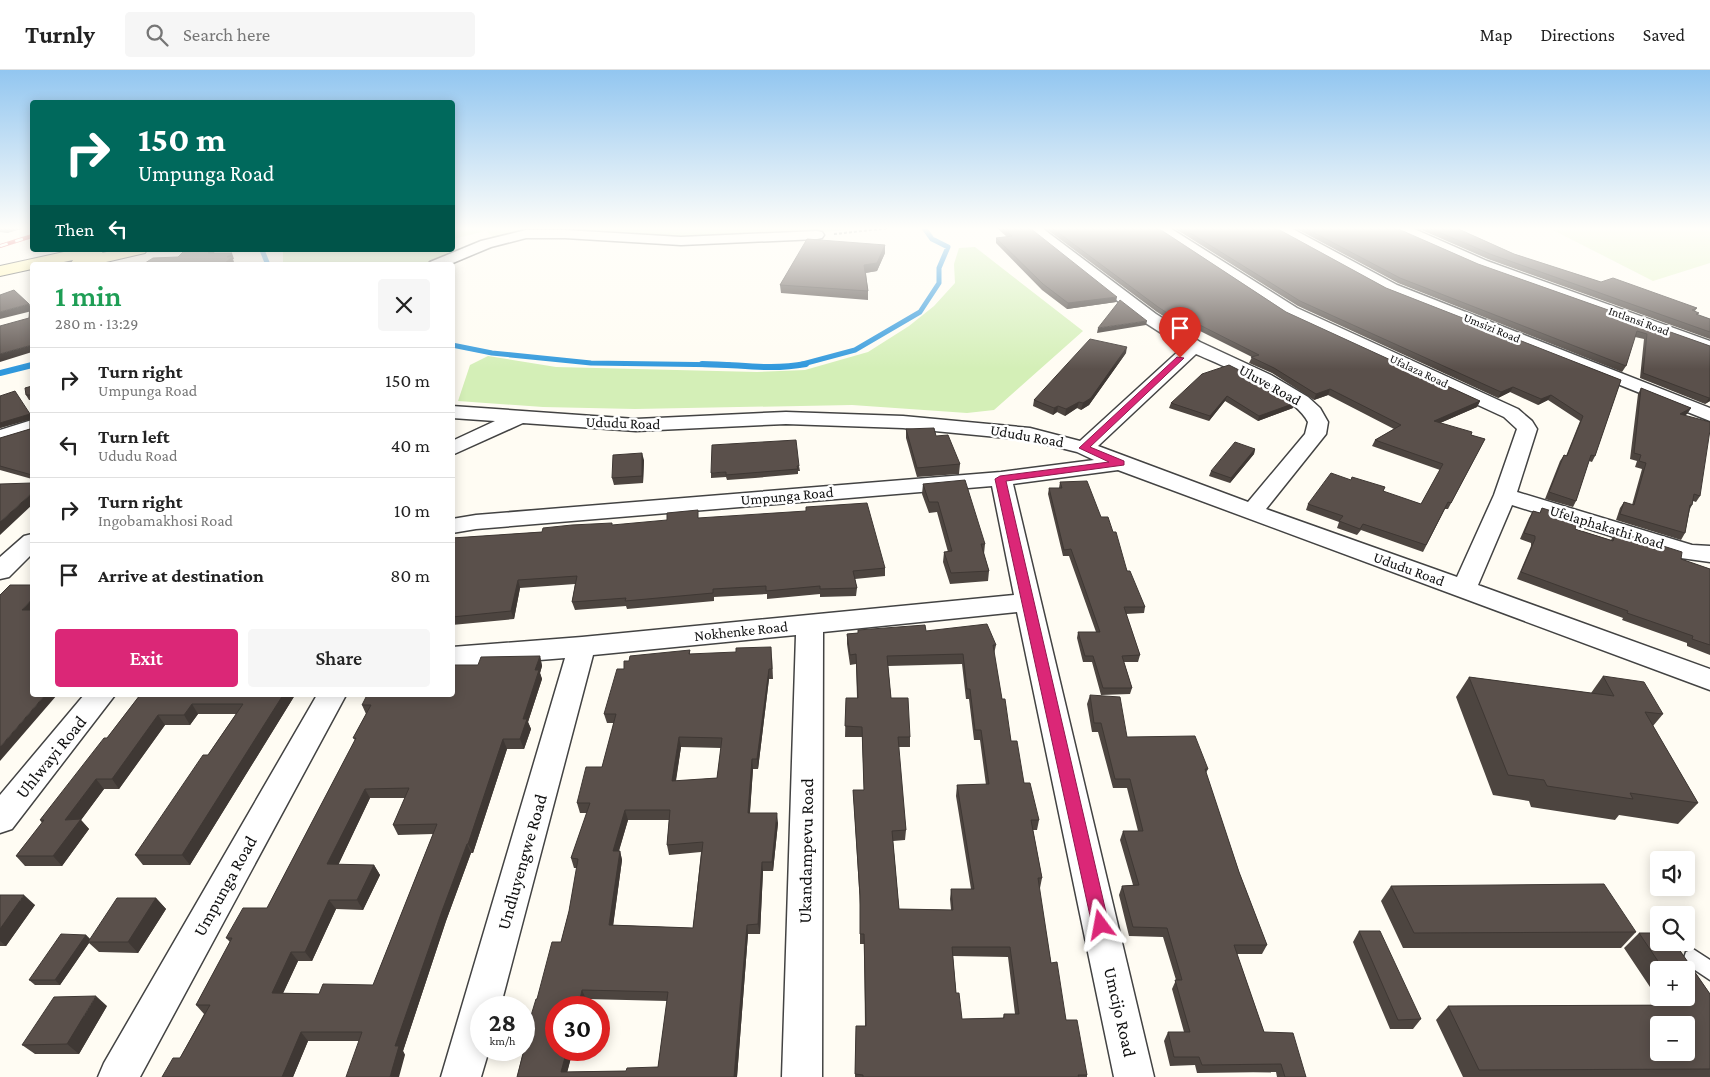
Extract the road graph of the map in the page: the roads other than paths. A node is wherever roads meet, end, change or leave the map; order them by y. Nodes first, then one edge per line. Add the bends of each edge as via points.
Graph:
1 (23, 275) edge
2 (1094, 275) edge
3 (1233, 275) edge
4 (1367, 275) edge
5 (1512, 275) edge
6 (0, 280) edge
7 (1194, 346) junction
8 (1710, 347) edge
9 (455, 412) edge
10 (1710, 415) edge
11 (520, 416) junction
12 (30, 427) edge
13 (0, 437) edge
14 (455, 448) edge
15 (1084, 448) junction
16 (1120, 463) junction
17 (1000, 479) junction
18 (1505, 495) junction
19 (1252, 511) junction
20 (455, 526) edge
21 (30, 543) edge
22 (1710, 554) edge
23 (0, 570) edge
24 (1464, 589) junction
25 (1029, 602) junction
26 (810, 624) junction
27 (582, 647) junction
28 (455, 657) edge
29 (1710, 680) edge
30 (99, 697) edge
31 (331, 697) edge
32 (0, 819) edge
33 (1693, 958) dead end
34 (1710, 971) edge
35 (118, 1077) edge
36 (461, 1077) edge
37 (802, 1077) edge
38 (1134, 1077) edge

1 - 6 main road
2 - 7 street, Uluve Road via 1150,318
3 - 18 street, Ufalaza Road via 1291,312 1517,417 1527,429
4 - 10 street, Umsizi Road via 1391,288
5 - 8 street, Intlansi Road
7 - 15 street
7 - 19 street, Uluve Road via 1297,398 1315,414 1317,432 1312,440
9 - 11 street, Ududu Road
11 - 14 street
11 - 15 street, Ududu Road via 636,425 786,418 903,422 1030,434
12 - 13 street
15 - 16 street, Ududu Road
16 - 17 street, Umpunga Road
16 - 19 street, Ududu Road
17 - 20 street, Umpunga Road
17 - 25 street, Umcijo Road
18 - 22 street, Ufelaphakathi Road via 1690,552
18 - 24 street, Ufalaza Road
19 - 24 street, Ududu Road
21 - 23 street
24 - 29 street, Ududu Road
25 - 26 street, Nokhenke Road
25 - 38 street, Umcijo Road
26 - 27 street, Nokhenke Road
26 - 37 street, Ukandampevu Road
27 - 28 street, Nokhenke Road
27 - 36 street, Undluyengwe Road
30 - 32 street, Uhlwayi Road
31 - 35 street, Umpunga Road
33 - 34 lane

